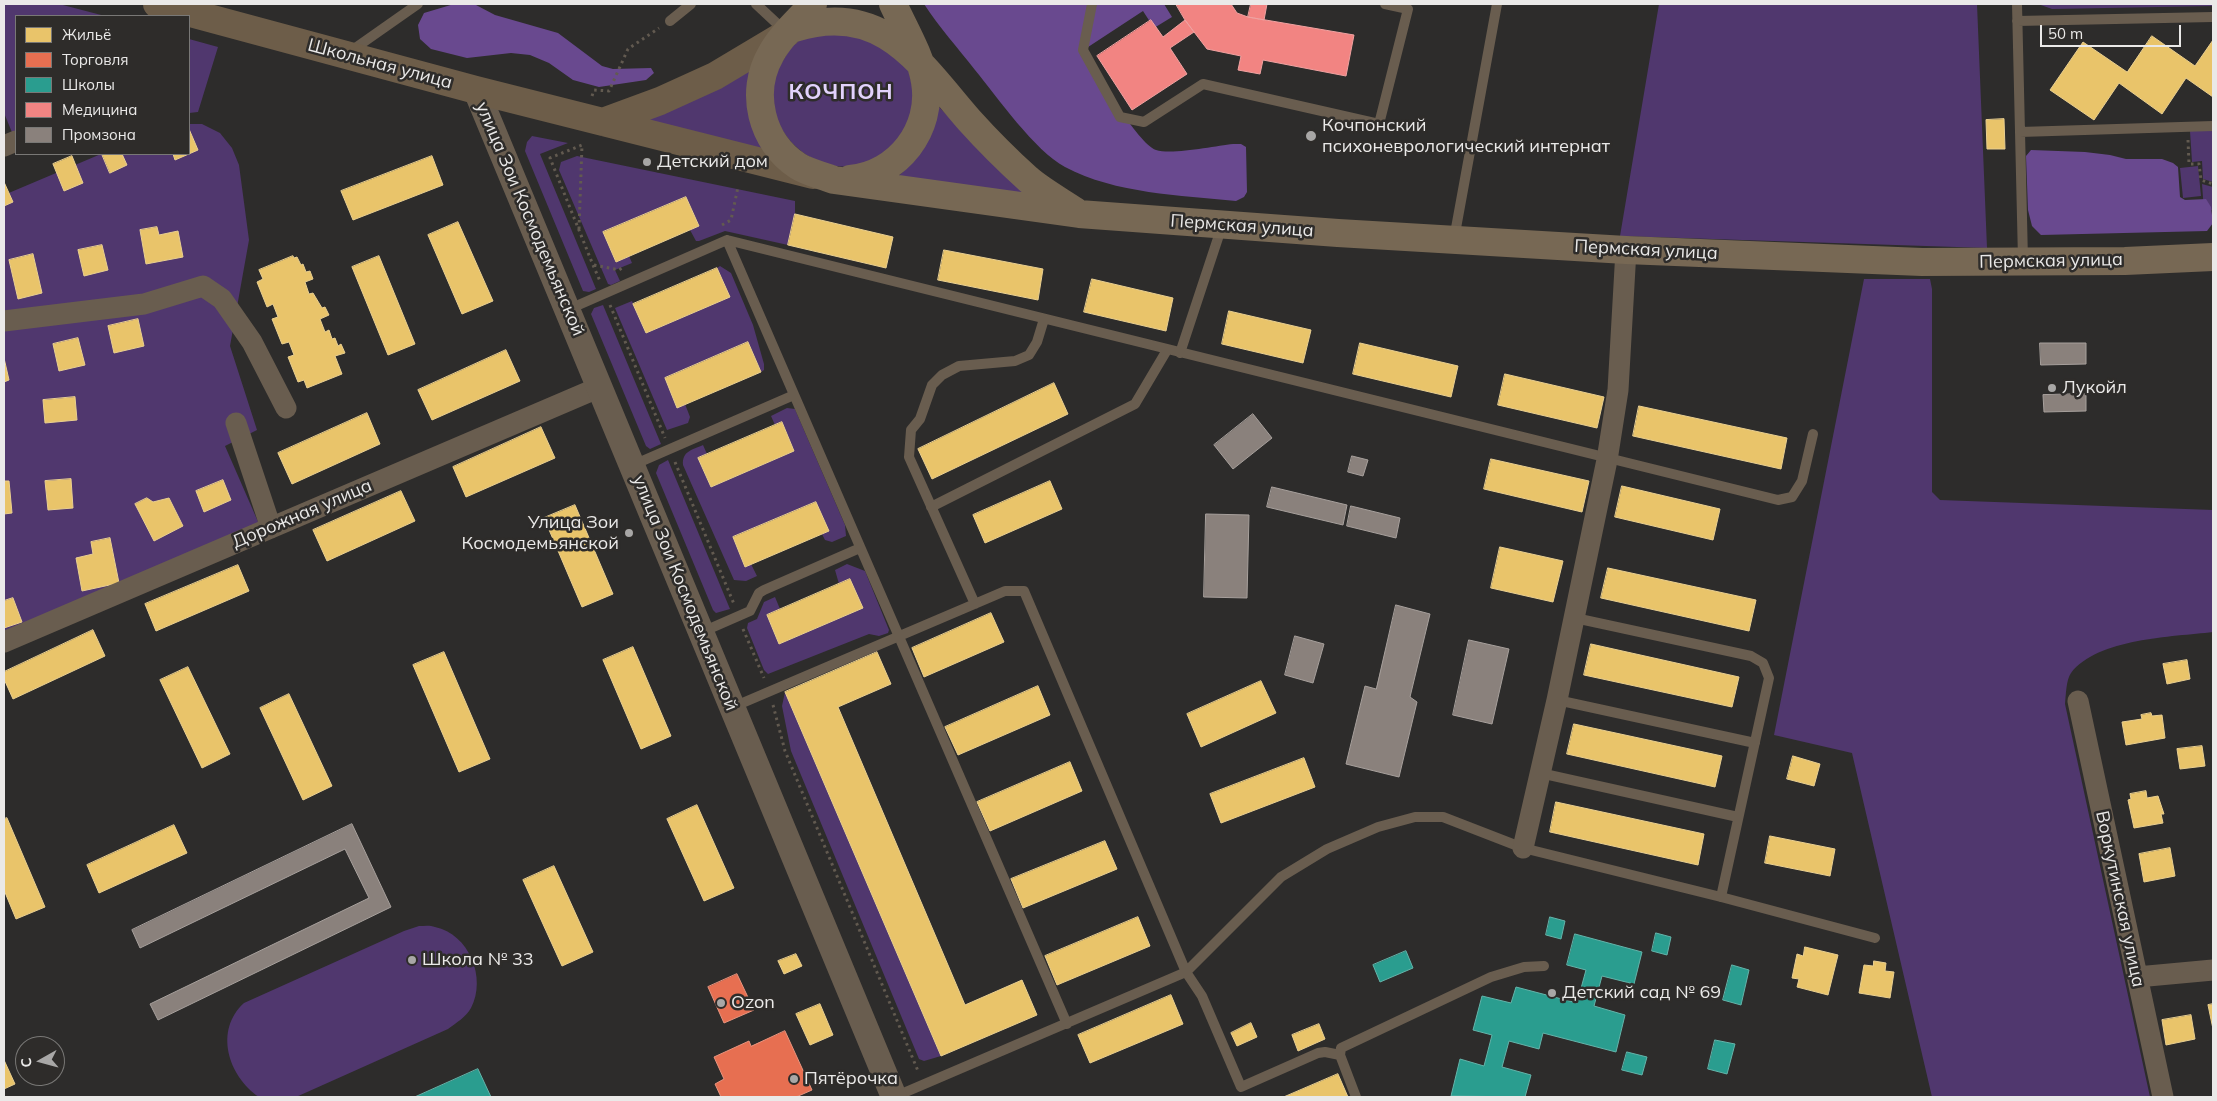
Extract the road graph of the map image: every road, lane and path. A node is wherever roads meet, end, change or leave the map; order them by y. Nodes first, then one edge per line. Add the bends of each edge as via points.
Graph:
1 (157, 4) edge
2 (418, 4) edge
3 (691, 4) edge
4 (756, 4) edge
5 (813, 4) edge
6 (893, 4) edge
7 (1092, 4) edge
8 (1386, 4) edge
9 (1497, 4) edge
10 (2016, 4) edge
11 (2213, 17) edge
12 (670, 21) joint
13 (2017, 21) junction
14 (787, 33) junction
15 (911, 45) junction
16 (346, 55) junction
17 (476, 90) junction
18 (592, 96) dead end
19 (603, 122) junction
20 (2213, 126) edge
21 (2187, 127) junction
22 (2020, 132) junction
23 (834, 180) junction
24 (2213, 184) edge
25 (738, 187) dead end
26 (1079, 214) junction
27 (1222, 224) junction
28 (720, 226) dead end
29 (579, 229) junction
30 (726, 240) junction
31 (1454, 240) junction
32 (1626, 250) junction
33 (2213, 257) edge
34 (2023, 262) junction
35 (593, 265) junction
36 (619, 270) dead end
37 (605, 294) junction
38 (567, 310) junction
39 (1044, 319) junction
40 (4, 321) edge
41 (1168, 350) junction
42 (1180, 353) junction
43 (600, 387) junction
44 (794, 394) junction
45 (286, 408) dead end
46 (236, 423) dead end
47 (1813, 434) dead end
48 (669, 449) junction
49 (1607, 460) junction
50 (632, 465) junction
51 (931, 507) junction
52 (270, 528) junction
53 (860, 548) junction
54 (975, 604) junction
55 (738, 616) junction
56 (1575, 618) junction
57 (701, 632) junction
58 (898, 636) junction
59 (4, 642) edge
60 (770, 692) junction
61 (1557, 700) junction
62 (2078, 701) dead end
63 (732, 708) junction
64 (1755, 743) junction
65 (1540, 773) junction
66 (1738, 817) junction
67 (1523, 848) junction
68 (1720, 897) junction
69 (1875, 938) dead end
70 (1544, 966) dead end
71 (2213, 970) edge
72 (1186, 972) junction
73 (2137, 977) junction
74 (1067, 1024) junction
75 (1340, 1055) junction
76 (923, 1084) junction
77 (894, 1097) edge
78 (1356, 1097) edge
79 (2163, 1097) edge

1 - 16 main road, Школьная улица
2 - 16 lane
3 - 12 lane
4 - 14 lane
5 - 14 main road
6 - 15 main road
7 - 8 lane via 1083,50 1120,117 1144,122 1204,84 1379,124 1408,9
9 - 31 lane
10 - 13 lane
11 - 13 lane
12 - 18 path via 628,49 609,91 594,90
13 - 22 lane
14 - 15 main road via 816,17 850,13 883,23
14 - 19 main road via 715,76 660,102
14 - 23 main road via 772,52 762,75 760,102 763,121 775,144 790,160 808,172
15 - 23 main road via 922,68 926,88 926,109 915,139 902,156 880,171
15 - 26 main road via 969,120 1029,180
16 - 17 main road, Школьная улица
17 - 19 main road, Школьная улица
17 - 38 street, улица Зои Космодемьянской
19 - 23 main road, Школьная улица
20 - 21 lane
21 - 22 lane
21 - 24 path via 2189,164 2199,164 2201,180
22 - 34 lane
23 - 26 main road, Пермская улица
25 - 28 path via 731,220
26 - 27 main road, Пермская улица
27 - 31 main road, Пермская улица
27 - 42 lane
29 - 29 path via 550,158 582,145 581,163
29 - 35 path
30 - 37 lane
30 - 39 lane
30 - 44 lane
31 - 32 main road, Пермская улица
32 - 34 main road, Пермская улица via 1922,262
32 - 49 street via 1618,390
33 - 34 main road, Пермская улица
35 - 36 path
35 - 37 path
37 - 38 lane
37 - 48 path
38 - 43 street, улица Зои Космодемьянской
39 - 41 lane
39 - 51 lane via 1037,342 1028,355 1015,361 959,366 932,385 908,444 908,458
40 - 45 street via 144,304 202,286 222,300 252,342
41 - 42 lane
41 - 51 lane via 1135,404
42 - 49 lane
43 - 50 street, улица Зои Космодемьянской
43 - 52 street, Дорожная улица
44 - 48 lane
44 - 53 lane
46 - 52 street
47 - 49 lane via 1802,481 1792,497 1778,500
48 - 50 lane
48 - 55 path
49 - 56 street
50 - 57 street, улица Зои Космодемьянской
51 - 54 lane
52 - 59 street, Дорожная улица
53 - 55 lane via 764,590 750,611
53 - 58 lane
54 - 58 lane
54 - 72 lane via 1005,591 1024,591
55 - 57 lane
55 - 60 path
56 - 61 street
56 - 64 lane via 1751,656 1763,663 1769,678
57 - 63 street, улица Зои Космодемьянской
58 - 60 lane
58 - 74 lane
60 - 63 lane
60 - 76 path via 785,751
61 - 64 lane
61 - 65 street
62 - 73 street, Воркутинская улица
63 - 77 street, улица Зои Космодемьянской
64 - 66 lane
65 - 66 lane
65 - 67 street
66 - 68 lane
67 - 68 lane
67 - 72 lane via 1443,817 1415,817 1378,827 1327,849 1281,878
68 - 69 lane
70 - 75 lane via 1524,967 1492,976 1341,1048
71 - 73 street
72 - 74 lane
72 - 75 lane via 1202,996 1241,1086 1318,1053
73 - 79 street, Воркутинская улица
74 - 76 lane
75 - 78 lane
76 - 77 lane

